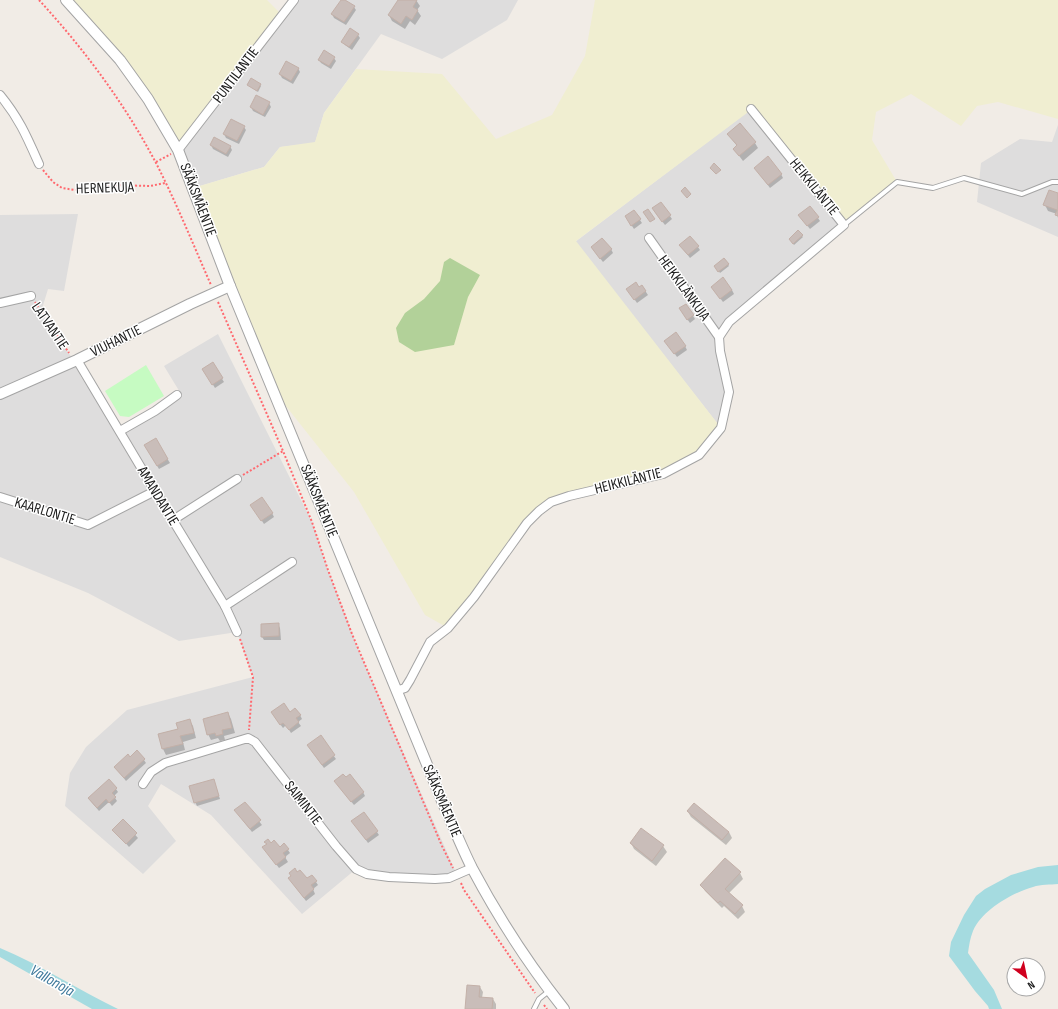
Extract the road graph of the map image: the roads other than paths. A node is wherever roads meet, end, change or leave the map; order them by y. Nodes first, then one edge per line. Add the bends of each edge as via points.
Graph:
1 (66, 0) edge
2 (294, 0) edge
3 (0, 95) edge
4 (751, 109) dead end
5 (178, 150) junction
6 (39, 164) road end
7 (1058, 182) edge
8 (844, 225) junction
9 (649, 238) dead end
10 (230, 286) junction
11 (31, 296) road end
12 (0, 303) edge
13 (719, 337) junction
14 (76, 360) junction
15 (0, 394) edge
16 (177, 395) dead end
17 (120, 431) junction
18 (237, 479) road end
19 (155, 491) junction
20 (0, 497) edge
21 (173, 520) junction
22 (292, 562) dead end
23 (225, 606) junction
24 (237, 632) road end
25 (396, 691) junction
26 (143, 784) dead end
27 (472, 868) junction
28 (549, 990) junction
29 (534, 1009) edge
30 (564, 1009) edge

1 - 5 street, SÄÄKSMÄENTIE via 120,60 148,98
2 - 5 street, PUNTILANTIE
3 - 6 street via 25,131
4 - 8 street, HEIKKILÄNTIE
5 - 10 street, SÄÄKSMÄENTIE
7 - 8 lane via 1022,194 964,178 933,188 897,182
8 - 13 street, HEIKKILÄNTIE via 729,322
9 - 13 street, HEIKKILÄNKUJA
10 - 14 street, VIUHANTIE
10 - 25 street, SÄÄKSMÄENTIE
11 - 12 street, LATVANTIE
13 - 25 street, HEIKKILÄNTIE via 728,392 721,428 699,455 663,474 569,496 551,502 539,511 527,523 474,597 448,628 430,642 405,688
14 - 15 street, VIUHANTIE
14 - 17 street, AMANDANTIE
16 - 17 street
17 - 19 street, AMANDANTIE
18 - 21 street
19 - 20 street, KAARLONTIE via 88,525
19 - 21 street, AMANDANTIE
21 - 23 street, AMANDANTIE
22 - 23 street
23 - 24 street, AMANDANTIE
25 - 27 street, SÄÄKSMÄENTIE
26 - 27 street, SAIMINTIE via 151,772 165,763 248,738 255,742 356,869 367,874 389,877 435,879 449,878
27 - 28 street, SÄÄKSMÄENTIE via 506,926
28 - 29 lane via 539,999
28 - 30 street, SÄÄKSMÄENTIE

